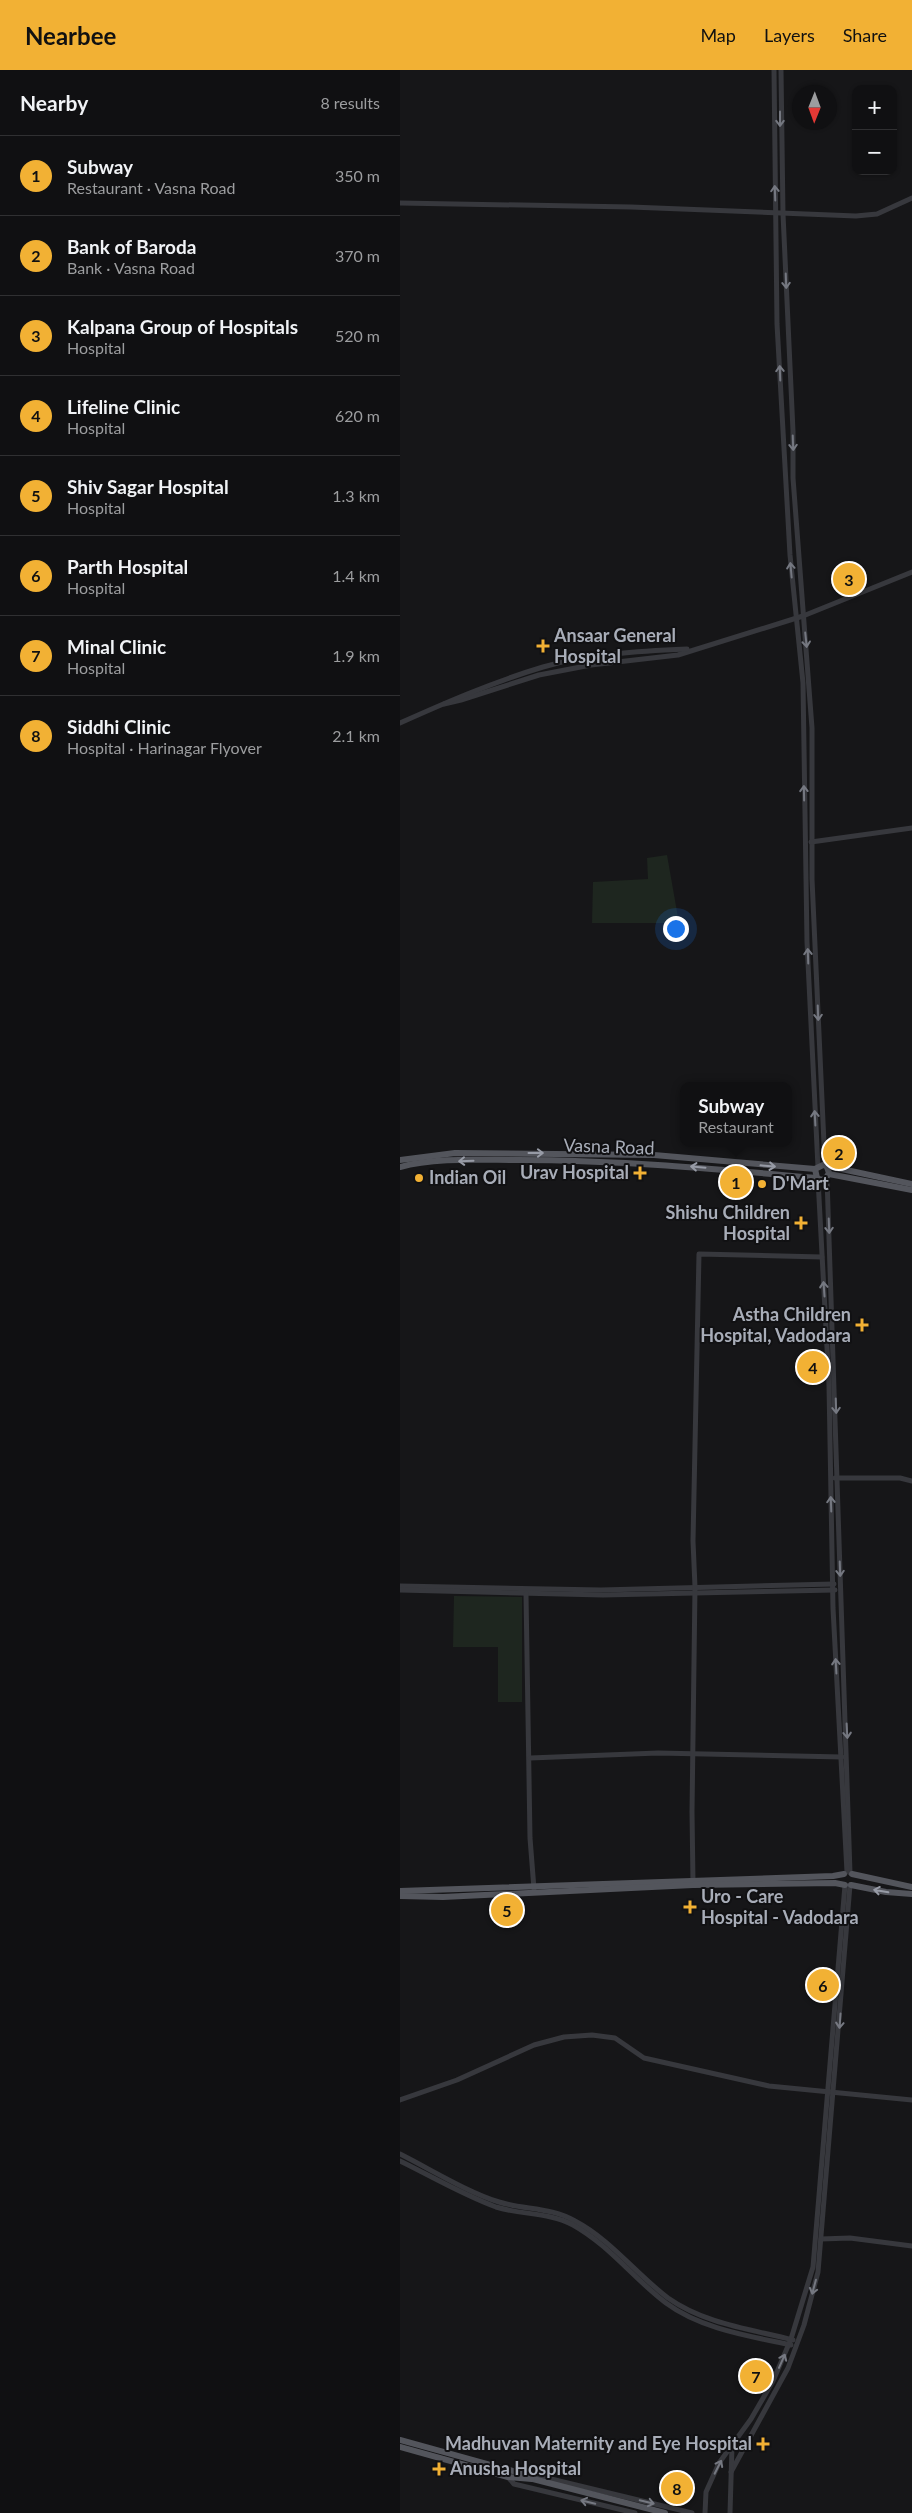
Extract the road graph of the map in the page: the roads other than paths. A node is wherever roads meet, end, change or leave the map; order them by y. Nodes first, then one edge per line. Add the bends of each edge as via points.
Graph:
1 (774, 70) edge
2 (780, 70) edge
3 (912, 198) edge
4 (400, 203) edge
5 (776, 214) junction
6 (783, 214) junction
7 (912, 572) edge
8 (803, 616) junction
9 (796, 618) junction
10 (400, 723) edge
11 (912, 828) edge
12 (810, 842) junction
13 (400, 1160) edge
14 (400, 1167) edge
15 (824, 1170) junction
16 (818, 1178) junction
17 (893, 1183) junction
18 (912, 1184) edge
19 (912, 1190) edge
20 (822, 1256) junction
21 (831, 1478) junction
22 (838, 1478) junction
23 (912, 1481) edge
24 (832, 1584) junction
25 (840, 1584) junction
26 (400, 1586) edge
27 (400, 1590) edge
28 (695, 1590) junction
29 (833, 1590) junction
30 (840, 1590) junction
31 (526, 1594) junction
32 (693, 1755) junction
33 (840, 1757) junction
34 (848, 1757) junction
35 (530, 1758) junction
36 (848, 1873) junction
37 (693, 1882) junction
38 (848, 1885) junction
39 (912, 1887) edge
40 (534, 1889) junction
41 (400, 1891) edge
42 (912, 1894) edge
43 (400, 1896) edge
44 (828, 2093) junction
45 (834, 2093) junction
46 (400, 2100) edge
47 (912, 2100) edge
48 (400, 2154) edge
49 (400, 2160) edge
50 (819, 2239) junction
51 (912, 2246) edge
52 (790, 2342) junction
53 (797, 2344) junction
54 (752, 2418) junction
55 (758, 2421) junction
56 (400, 2440) edge
57 (732, 2446) junction
58 (400, 2447) edge
59 (731, 2472) junction
60 (518, 2475) junction
61 (508, 2477) junction
62 (635, 2513) edge
63 (665, 2513) edge
64 (692, 2513) edge
65 (705, 2513) edge
66 (730, 2513) edge

5 -> 1 street
2 -> 6 street
3 - 6 street via 871,216
4 - 5 street
5 - 6 street
9 -> 5 street via 777,324
6 -> 8 street via 793,478
7 - 8 street
8 - 9 street
8 -> 12 street via 812,708
9 - 10 street via 693,649 583,658 552,665 476,690
12 -> 9 street via 803,683
11 - 12 street
12 -> 15 street
15 -> 12 street via 807,942
13 -> 15 main road, Vasna Road via 455,1153 654,1154
16 -> 14 main road, Vasna Road via 586,1160 491,1160 416,1163
15 - 16 main road
15 - 16 main road, Vasna Road
15 - 17 main road, Vasna Road
15 -> 22 street
16 - 20 street
17 - 18 main road, Vasna Road
17 - 19 main road, Vasna Road
21 -> 20 street
20 - 28 street via 699,1254 692,1541
21 - 22 street
24 -> 21 street
22 - 23 street via 900,1478
22 -> 25 street
24 - 25 street
24 - 28 street
24 - 29 street
25 - 30 street
26 - 28 street
27 - 31 street
28 - 29 street
28 - 31 street
28 - 32 street
29 - 30 street
33 -> 29 street
30 -> 34 street
31 - 35 street
32 - 33 street
32 - 35 street via 658,1753
32 - 37 street
33 - 34 street
33 - 36 street
34 - 36 street
35 - 40 street
36 - 37 main road
36 - 38 main road via 841,1879
36 - 38 main road via 855,1880
36 - 39 main road
37 - 38 main road
37 - 40 main road
42 -> 38 main road
38 - 44 street
38 -> 45 street
40 - 41 main road
40 - 43 main road via 444,1897
44 - 45 street
44 - 46 street via 769,2086 644,2058 614,2038 592,2035 564,2037 534,2045 457,2080
44 - 50 street
45 - 47 street
45 - 50 street
48 - 52 street via 492,2199 551,2211 576,2221 666,2296 686,2308 724,2324
49 - 52 street via 494,2206 554,2217 571,2224 596,2240 664,2302 684,2313 717,2327
50 - 51 street via 858,2239
50 - 52 street
50 -> 53 street via 818,2272
52 - 53 street
54 -> 52 street
53 - 55 street
54 - 55 street
54 - 57 street
55 - 59 street
56 - 60 main road
57 - 59 street
65 -> 57 street via 706,2492 719,2463
58 - 61 main road
59 - 66 street
60 - 61 main road
60 - 63 main road
60 -> 64 street via 520,2471
62 -> 61 street via 514,2484

